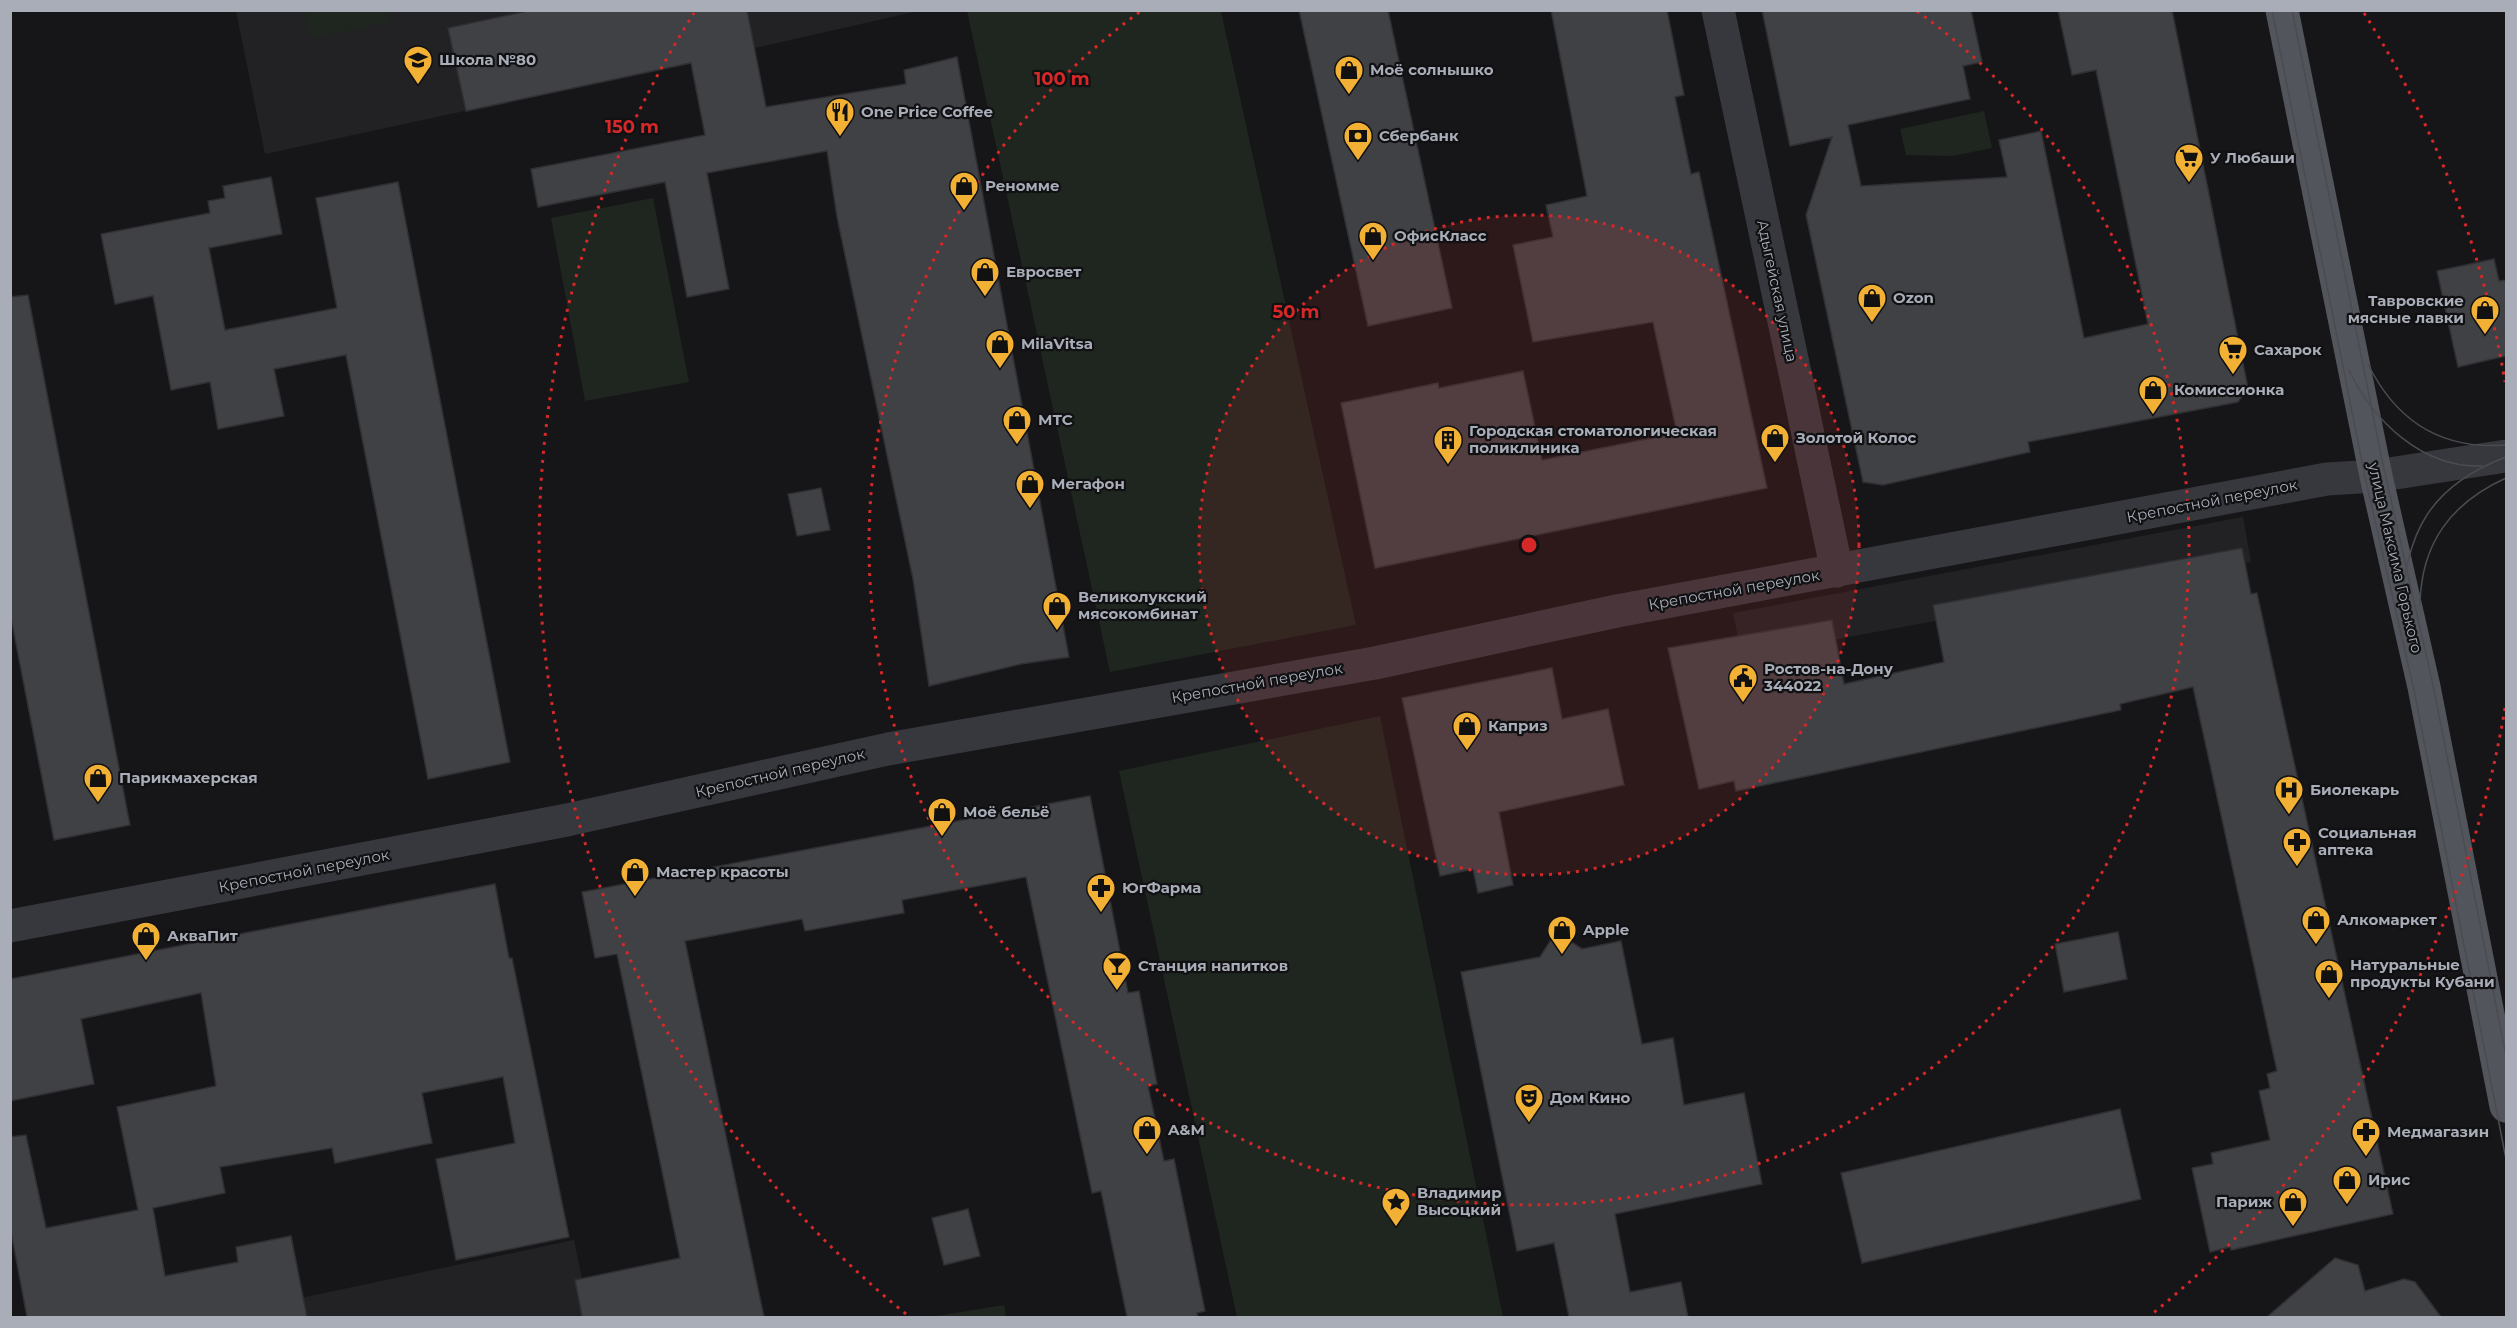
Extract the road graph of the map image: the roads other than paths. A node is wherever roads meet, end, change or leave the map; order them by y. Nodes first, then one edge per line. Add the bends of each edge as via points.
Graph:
1 (1718, 10) edge
2 (2282, 10) edge
3 (2506, 456) edge
4 (2376, 476) junction
5 (1837, 572) junction
6 (10, 926) edge
7 (2506, 1106) edge

1 - 5 street, Адыгейская улица
2 - 4 main road, улица Максима Горького
3 - 4 street, Крепостной переулок
4 - 5 street, Крепостной переулок via 2327,480
4 - 7 main road, улица Максима Горького via 2424,687
5 - 6 street, Крепостной переулок via 1617,611 1375,663 888,749 567,820

